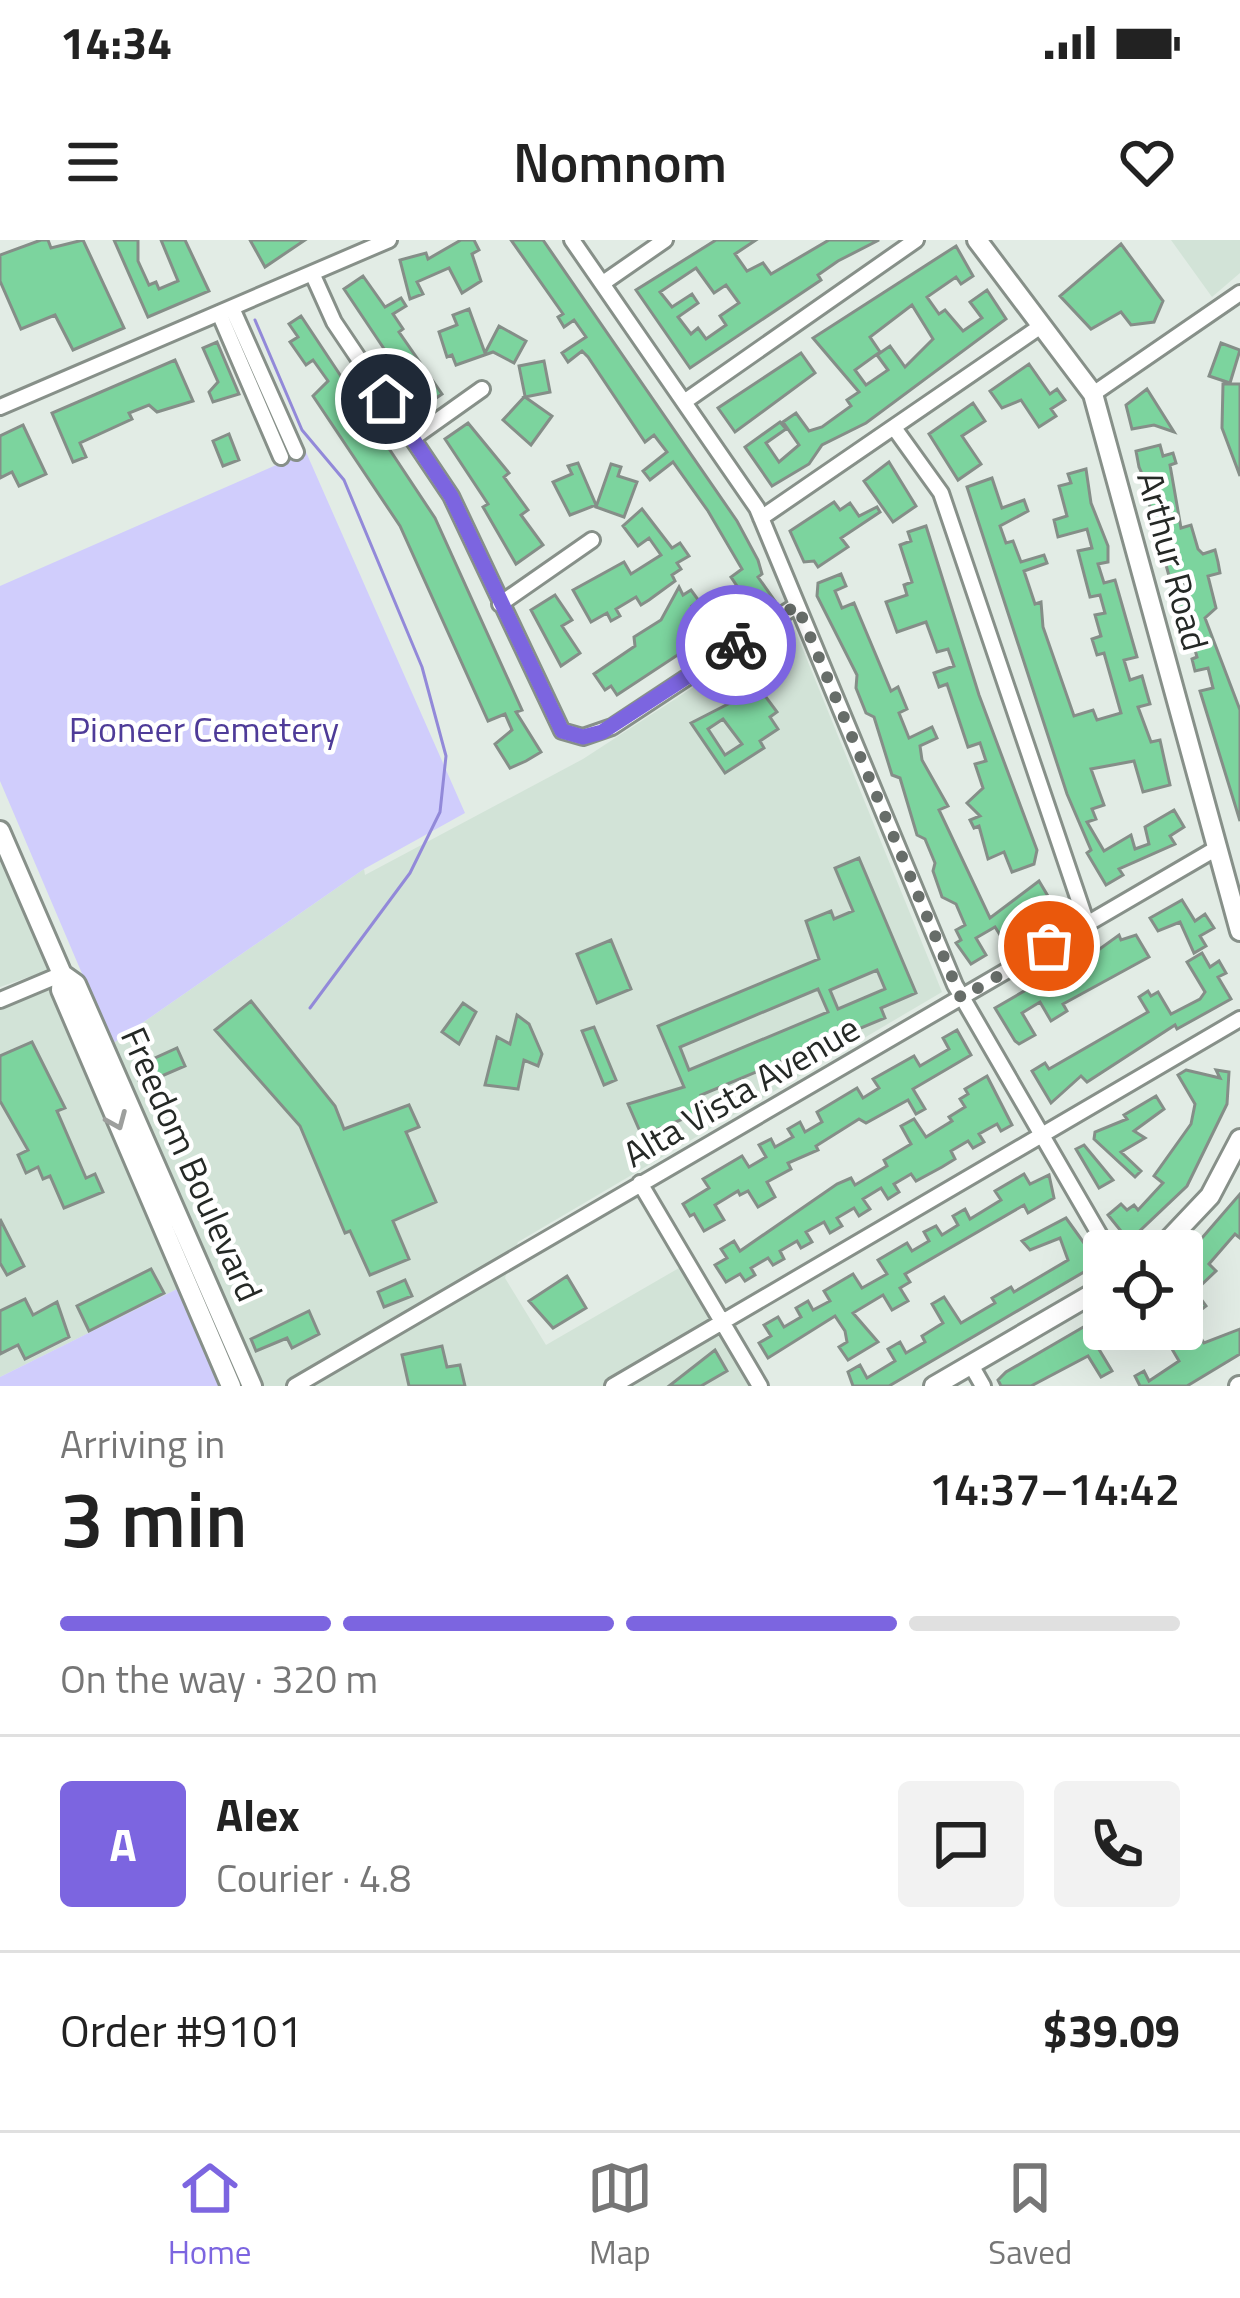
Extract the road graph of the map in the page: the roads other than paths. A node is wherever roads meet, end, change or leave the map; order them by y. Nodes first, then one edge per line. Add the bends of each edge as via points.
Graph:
1 (389, 240) edge
2 (572, 240) edge
3 (665, 240) edge
4 (916, 240) edge
5 (977, 240) edge
6 (312, 273) junction
7 (603, 283) junction
8 (1240, 293) edge
9 (225, 310) junction
10 (1041, 326) junction
11 (482, 389) dead end
12 (1093, 394) junction
13 (684, 402) junction
14 (0, 407) edge
15 (895, 430) junction
16 (413, 438) junction
17 (288, 454) dead end
18 (761, 518) junction
19 (592, 540) dead end
20 (500, 604) junction
21 (797, 605) junction
22 (0, 831) edge
23 (1217, 848) junction
24 (1088, 924) junction
25 (1240, 931) edge
26 (62, 974) junction
27 (961, 998) junction
28 (0, 1000) edge
29 (1240, 1019) edge
30 (1041, 1136) junction
31 (1240, 1139) edge
32 (640, 1184) junction
33 (1096, 1230) edge
34 (1178, 1230) edge
35 (1083, 1299) edge
36 (723, 1322) junction
37 (971, 1365) junction
38 (231, 1386) edge
39 (252, 1386) edge
40 (295, 1386) edge
41 (614, 1386) edge
42 (760, 1386) edge
43 (934, 1386) edge
44 (983, 1386) edge

1 - 6 street
2 - 7 street
3 - 7 street
4 - 13 street
5 - 10 street, Arthur Road
6 - 9 street
6 - 16 street via 334,322
7 - 13 street
8 - 12 street
9 - 14 street
9 - 17 street
10 - 12 street, Arthur Road
10 - 15 street
11 - 16 street
12 - 23 street, Arthur Road
13 - 18 street
15 - 18 street
15 - 24 street via 941,493
16 - 20 street via 451,496
18 - 21 street
19 - 20 street
20 - 21 street via 554,724 583,737 612,727
21 - 27 street
22 - 26 street, Freedom Boulevard
23 - 24 street, Alta Vista Avenue
23 - 25 street, Arthur Road
24 - 27 street, Alta Vista Avenue
26 - 28 street
26 -> 38 street, Freedom Boulevard via 61,990
26 - 39 street, Freedom Boulevard via 76,984
27 - 30 street
27 - 32 street, Alta Vista Avenue
29 - 30 street
30 - 33 street
30 - 36 street
31 - 34 street via 1210,1196
32 - 36 street
32 - 40 street, Alta Vista Avenue
35 - 37 street
36 - 41 street
36 - 42 street
37 - 43 street
37 - 44 street

